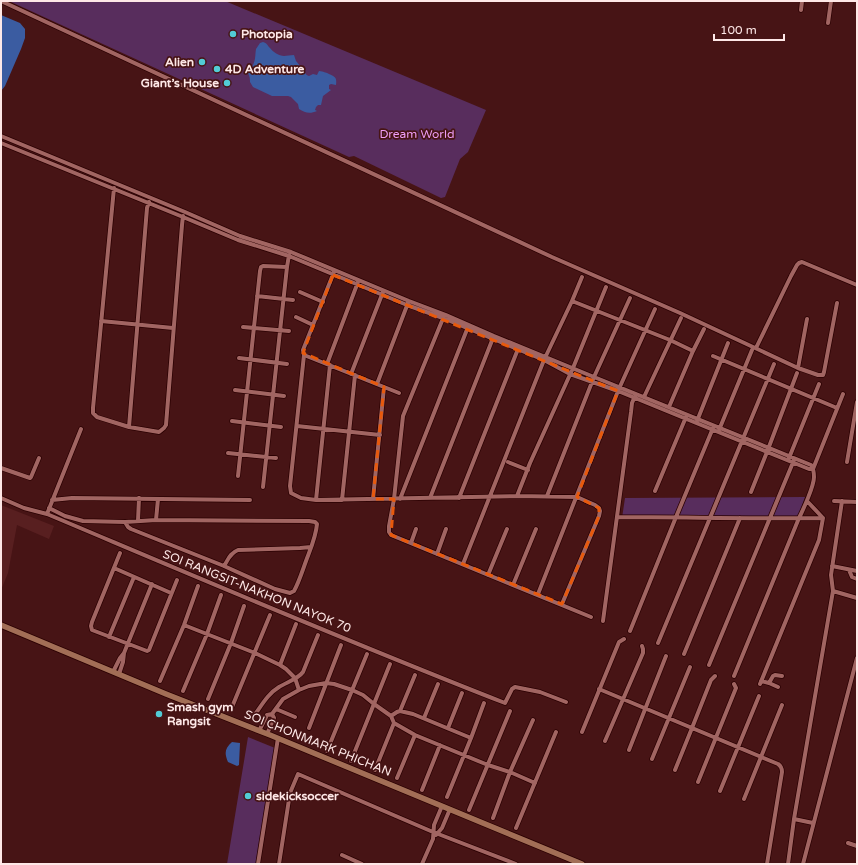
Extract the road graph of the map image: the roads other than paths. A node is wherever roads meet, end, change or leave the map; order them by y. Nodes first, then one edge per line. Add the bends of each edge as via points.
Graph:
1 (1, 1) edge
2 (802, 1) edge
3 (831, 1) edge
4 (801, 10) dead end
5 (828, 23) dead end
6 (1, 136) edge
7 (1, 143) edge
8 (85, 171) junction
9 (83, 176) junction
10 (115, 183) junction
11 (114, 189) junction
12 (150, 198) junction
13 (148, 203) junction
14 (185, 212) junction
15 (183, 217) junction
16 (291, 252) junction
17 (289, 256) junction
18 (287, 267) junction
19 (334, 272) junction
20 (582, 277) dead end
21 (358, 282) junction
22 (857, 285) edge
23 (606, 287) dead end
24 (300, 292) dead end
25 (383, 292) junction
26 (257, 296) junction
27 (283, 298) junction
28 (630, 298) dead end
29 (293, 300) dead end
30 (572, 301) junction
31 (323, 302) junction
32 (408, 303) junction
33 (837, 303) dead end
34 (655, 309) dead end
35 (596, 311) junction
36 (446, 314) junction
37 (296, 317) dead end
38 (680, 318) dead end
39 (807, 319) dead end
40 (101, 321) junction
41 (620, 321) junction
42 (138, 325) junction
43 (313, 325) junction
44 (243, 327) dead end
45 (468, 327) junction
46 (174, 328) junction
47 (254, 328) junction
48 (704, 329) dead end
49 (280, 330) junction
50 (290, 331) dead end
51 (645, 331) junction
52 (493, 338) junction
53 (670, 340) junction
54 (728, 343) dead end
55 (518, 348) junction
56 (754, 349) junction
57 (693, 351) junction
58 (304, 355) junction
59 (713, 356) dead end
60 (239, 358) dead end
61 (250, 359) junction
62 (544, 359) junction
63 (721, 360) junction
64 (277, 362) junction
65 (287, 364) dead end
66 (774, 364) dead end
67 (329, 365) junction
68 (573, 368) junction
69 (798, 368) junction
70 (744, 369) junction
71 (796, 373) dead end
72 (570, 374) junction
73 (353, 375) junction
74 (593, 379) junction
75 (767, 379) junction
76 (377, 384) junction
77 (819, 384) dead end
78 (384, 387) junction
79 (790, 388) junction
80 (619, 389) junction
81 (236, 390) dead end
82 (247, 391) junction
83 (399, 393) dead end
84 (273, 394) junction
85 (843, 394) dead end
86 (284, 396) dead end
87 (635, 396) junction
88 (644, 397) junction
89 (813, 398) junction
90 (857, 402) edge
91 (669, 407) junction
92 (837, 408) junction
93 (686, 417) junction
94 (232, 421) dead end
95 (697, 421) junction
96 (243, 422) junction
97 (270, 426) junction
98 (297, 426) junction
99 (129, 427) junction
100 (281, 427) dead end
101 (713, 428) junction
102 (81, 429) dead end
103 (323, 429) junction
104 (719, 430) junction
105 (349, 432) junction
106 (855, 432) edge
107 (380, 435) junction
108 (742, 440) junction
109 (768, 450) junction
110 (228, 453) dead end
111 (240, 454) junction
112 (266, 457) junction
113 (39, 458) dead end
114 (276, 458) dead end
115 (789, 458) junction
116 (794, 460) junction
117 (508, 462) dead end
118 (847, 462) dead end
119 (1, 468) edge
120 (813, 469) junction
121 (528, 470) junction
122 (238, 476) dead end
123 (263, 487) dead end
124 (656, 491) dead end
125 (751, 492) dead end
126 (517, 496) junction
127 (546, 496) junction
128 (489, 497) junction
129 (577, 497) junction
130 (1, 498) edge
131 (139, 498) junction
132 (430, 498) junction
133 (459, 498) junction
134 (158, 499) junction
135 (373, 499) junction
136 (394, 499) junction
137 (400, 499) junction
138 (52, 500) junction
139 (250, 500) dead end
140 (316, 500) junction
141 (342, 500) junction
142 (806, 501) junction
143 (834, 501) dead end
144 (842, 501) junction
145 (857, 502) edge
146 (49, 508) junction
147 (47, 514) junction
148 (617, 517) junction
149 (676, 517) junction
150 (709, 518) junction
151 (740, 518) junction
152 (770, 518) junction
153 (799, 518) junction
154 (823, 518) junction
155 (156, 520) junction
156 (138, 521) junction
157 (125, 522) junction
158 (416, 529) dead end
159 (446, 529) dead end
160 (507, 529) dead end
161 (536, 529) dead end
162 (411, 543) junction
163 (312, 547) junction
164 (120, 553) dead end
165 (437, 554) junction
166 (463, 564) junction
167 (224, 566) junction
168 (832, 566) junction
169 (114, 568) junction
170 (849, 570) junction
171 (857, 571) edge
172 (488, 575) junction
173 (134, 577) junction
174 (857, 579) edge
175 (177, 580) dead end
176 (152, 584) junction
177 (514, 585) junction
178 (198, 586) dead end
179 (833, 591) junction
180 (171, 593) junction
181 (538, 594) junction
182 (221, 595) dead end
183 (857, 598) edge
184 (562, 604) junction
185 (244, 606) dead end
186 (270, 615) dead end
187 (591, 616) dead end
188 (603, 621) dead end
189 (296, 624) dead end
190 (1, 625) edge
191 (184, 625) junction
192 (630, 631) dead end
193 (207, 634) junction
194 (318, 635) dead end
195 (109, 637) junction
196 (624, 639) dead end
197 (658, 643) dead end
198 (127, 644) junction
199 (230, 644) junction
200 (341, 645) dead end
201 (642, 646) dead end
202 (255, 653) junction
203 (367, 654) dead end
204 (684, 654) dead end
205 (666, 656) dead end
206 (857, 658) edge
207 (390, 664) dead end
208 (280, 665) junction
209 (710, 665) dead end
210 (690, 667) dead end
211 (116, 673) junction
212 (415, 674) dead end
213 (715, 676) dead end
214 (734, 676) dead end
215 (782, 676) dead end
216 (295, 678) junction
217 (160, 681) dead end
218 (326, 683) junction
219 (769, 683) junction
220 (438, 684) dead end
221 (734, 684) dead end
222 (778, 687) dead end
223 (599, 689) junction
224 (299, 690) junction
225 (352, 690) junction
226 (183, 691) dead end
227 (462, 693) dead end
228 (759, 696) dead end
229 (208, 699) dead end
230 (623, 699) junction
231 (566, 702) dead end
232 (484, 703) dead end
233 (374, 704) junction
234 (782, 705) dead end
235 (232, 707) dead end
236 (645, 708) junction
237 (276, 709) junction
238 (400, 711) junction
239 (510, 712) dead end
240 (256, 713) dead end
241 (272, 714) junction
242 (391, 716) junction
243 (296, 717) dead end
244 (424, 718) junction
245 (668, 718) junction
246 (533, 720) dead end
247 (394, 723) junction
248 (309, 728) dead end
249 (448, 728) junction
250 (692, 728) junction
251 (259, 731) junction
252 (556, 732) dead end
253 (582, 732) dead end
254 (267, 734) junction
255 (415, 735) junction
256 (278, 738) junction
257 (471, 738) junction
258 (715, 738) junction
259 (605, 741) dead end
260 (440, 745) junction
261 (738, 747) junction
262 (629, 750) dead end
263 (327, 751) dead end
264 (464, 755) junction
265 (761, 757) junction
266 (652, 759) dead end
267 (350, 761) dead end
268 (488, 765) junction
269 (375, 770) dead end
270 (675, 770) dead end
271 (510, 772) junction
272 (397, 778) dead end
273 (698, 782) dead end
274 (534, 783) junction
275 (422, 790) dead end
276 (720, 791) dead end
277 (447, 797) dead end
278 (744, 799) dead end
279 (442, 806) junction
280 (450, 809) junction
281 (469, 810) dead end
282 (493, 818) dead end
283 (794, 819) junction
284 (814, 823) junction
285 (516, 828) dead end
286 (435, 832) junction
287 (848, 843) dead end
288 (857, 846) edge
289 (342, 855) dead end
290 (258, 864) edge
291 (279, 864) edge
292 (362, 864) edge
293 (422, 864) edge
294 (516, 864) edge
295 (582, 864) edge
296 (767, 864) edge
297 (788, 864) edge
298 (803, 864) edge

1 - 56 street
2 - 4 street
3 - 5 street
6 - 8 street
7 - 9 street
8 - 9 street
8 - 10 street
9 - 11 street
10 - 11 street
10 - 12 street
11 - 13 street
11 - 40 street
12 - 13 street
12 - 14 street
13 - 15 street
13 - 42 street
14 - 15 street
14 - 16 street via 240,236
15 - 17 street via 238,240
15 - 46 street
16 - 17 street
16 - 19 street
17 - 18 street
17 - 19 street
18 - 26 street via 263,266
18 - 27 street
19 - 21 street
19 - 31 street
20 - 30 street
21 - 25 street
21 - 67 street
22 - 56 street via 799,262
23 - 35 street
24 - 31 street
25 - 32 street
25 - 73 street
26 - 27 street
26 - 47 street
27 - 29 street
27 - 49 street
28 - 41 street
30 - 35 street
30 - 62 street
31 - 43 street
32 - 36 street
32 - 76 street
33 - 69 street via 823,375
34 - 51 street
35 - 41 street
35 - 68 street
36 - 45 street
36 - 136 street via 403,416
37 - 43 street
38 - 53 street
39 - 69 street
40 - 42 street
40 - 99 street via 93,413 97,417
41 - 51 street
41 - 74 street
42 - 46 street
42 - 99 street
43 - 58 street via 303,350
44 - 47 street
45 - 52 street
45 - 137 street
46 - 99 street via 166,425 159,432
47 - 49 street
47 - 61 street
48 - 57 street
49 - 50 street
49 - 64 street
51 - 53 street
51 - 80 street
52 - 55 street
52 - 132 street
53 - 57 street
53 - 88 street
54 - 63 street
55 - 62 street
55 - 133 street
56 - 69 street
56 - 70 street
57 - 91 street
58 - 67 street
58 - 98 street
59 - 63 street
60 - 61 street
61 - 64 street
61 - 82 street
62 - 68 street
62 - 72 street
62 - 128 street
63 - 70 street
63 - 95 street
64 - 65 street
64 - 84 street
66 - 75 street
67 - 73 street
67 - 103 street
68 - 72 street
68 - 74 street
70 - 75 street
70 - 104 street
71 - 79 street
72 - 74 street
72 - 121 street
73 - 76 street
73 - 105 street
74 - 80 street
74 - 127 street
75 - 79 street
75 - 108 street
76 - 78 street
77 - 89 street
78 - 83 street
78 - 107 street
79 - 89 street
79 - 109 street
80 - 87 street
80 - 129 street
81 - 82 street
82 - 84 street
82 - 96 street
84 - 86 street
84 - 97 street
85 - 92 street
87 - 88 street
87 - 93 street
87 - 148 street
88 - 91 street
89 - 92 street
89 - 115 street
90 - 106 street
91 - 93 street
92 - 120 street
93 - 95 street
93 - 124 street
94 - 96 street
95 - 101 street
96 - 97 street
96 - 111 street
97 - 100 street
97 - 112 street
98 - 103 street
98 - 140 street via 291,493 301,498
101 - 104 street
101 - 149 street
102 - 138 street
103 - 105 street
103 - 140 street
104 - 108 street
105 - 107 street
105 - 141 street
106 - 118 street
107 - 135 street
108 - 109 street
108 - 150 street
109 - 115 street
109 - 125 street
110 - 111 street
111 - 112 street
111 - 122 street
112 - 114 street
112 - 123 street
113 - 119 street via 30,478
115 - 116 street
116 - 120 street
116 - 152 street
117 - 121 street
120 - 142 street via 814,479
121 - 126 street
126 - 127 street
126 - 128 street
127 - 129 street
128 - 133 street
128 - 166 street
129 - 181 street
129 - 184 street via 595,505 600,511
130 - 147 street, SOI RANGSIT-NAKHON NAYOK 70
131 - 134 street
131 - 138 street
131 - 156 street
132 - 133 street
132 - 137 street
134 - 139 street
134 - 155 street
135 - 136 street
135 - 141 street
136 - 137 street
136 - 162 street via 389,532 391,536
138 - 146 street
140 - 141 street
142 - 153 street
142 - 154 street
143 - 144 street
144 - 145 street
144 - 168 street
146 - 147 street
146 - 157 street via 64,516 83,521
147 - 231 street, SOI RANGSIT-NAKHON NAYOK 70 via 505,703 512,688 515,687 540,692
148 - 149 street
148 - 188 street
149 - 150 street
149 - 192 street
150 - 151 street
150 - 197 street
151 - 152 street
151 - 204 street
152 - 153 street
152 - 209 street
153 - 154 street
153 - 214 street
154 - 219 street via 819,540 760,683
155 - 156 street
155 - 163 street via 312,521 317,524
156 - 157 street
157 - 167 street via 131,529
158 - 162 street
159 - 165 street
160 - 172 street
161 - 177 street
162 - 165 street
163 - 167 street via 238,550 230,555
163 - 167 street via 294,592 290,593
164 - 169 street
165 - 166 street
166 - 172 street
168 - 170 street
168 - 179 street
169 - 173 street
169 - 195 street via 91,626 92,630
170 - 171 street
170 - 174 street via 852,577
172 - 177 street
173 - 176 street
173 - 195 street
175 - 180 street
176 - 180 street
176 - 198 street
177 - 181 street
178 - 191 street
179 - 183 street
179 - 283 street
180 - 198 street via 149,650 147,652
181 - 184 street
182 - 193 street
184 - 187 street
185 - 199 street
186 - 202 street
189 - 208 street
190 - 211 street, SOI CHONMARK PHICHAN
191 - 193 street
191 - 217 street
193 - 199 street
193 - 226 street
194 - 216 street via 303,672
195 - 198 street
196 - 223 street via 619,642
198 - 211 street
199 - 202 street
199 - 229 street
200 - 218 street
201 - 230 street via 642,653
202 - 208 street
202 - 235 street
203 - 225 street
205 - 236 street
206 - 284 street
207 - 233 street
208 - 216 street
210 - 245 street
211 - 251 street, SOI CHONMARK PHICHAN
212 - 238 street
213 - 250 street via 711,680
215 - 219 street via 773,676
216 - 224 street
216 - 240 street via 277,688
218 - 224 street
218 - 225 street
218 - 248 street
219 - 222 street
220 - 244 street
221 - 258 street via 736,688
223 - 230 street
223 - 253 street
224 - 237 street via 283,699
225 - 233 street
225 - 263 street
227 - 249 street
228 - 261 street
230 - 236 street
230 - 259 street
232 - 257 street
233 - 242 street
233 - 267 street
234 - 265 street
236 - 245 street
236 - 262 street
237 - 241 street
237 - 243 street
238 - 242 street
238 - 244 street
239 - 268 street
241 - 251 street via 267,715
241 - 254 street via 274,718
242 - 247 street
244 - 249 street
245 - 250 street
245 - 266 street
246 - 271 street
247 - 255 street
247 - 269 street
249 - 257 street
250 - 258 street
250 - 270 street
251 - 254 street, SOI CHONMARK PHICHAN
252 - 274 street
254 - 256 street, SOI CHONMARK PHICHAN
255 - 260 street
255 - 272 street
256 - 279 street, SOI CHONMARK PHICHAN
256 - 290 street
257 - 264 street
258 - 261 street
258 - 273 street
260 - 264 street
260 - 275 street
261 - 265 street
261 - 276 street
264 - 268 street
264 - 277 street
265 - 278 street
265 - 296 street via 782,768
268 - 271 street
268 - 281 street
271 - 274 street
271 - 282 street
274 - 285 street
279 - 280 street, SOI CHONMARK PHICHAN
279 - 286 street via 434,825
280 - 286 street via 442,828
280 - 295 street, SOI CHONMARK PHICHAN
283 - 284 street
283 - 297 street
284 - 298 street
286 - 291 street via 298,774 290,792
286 - 293 street
286 - 294 street
287 - 288 street
289 - 292 street

